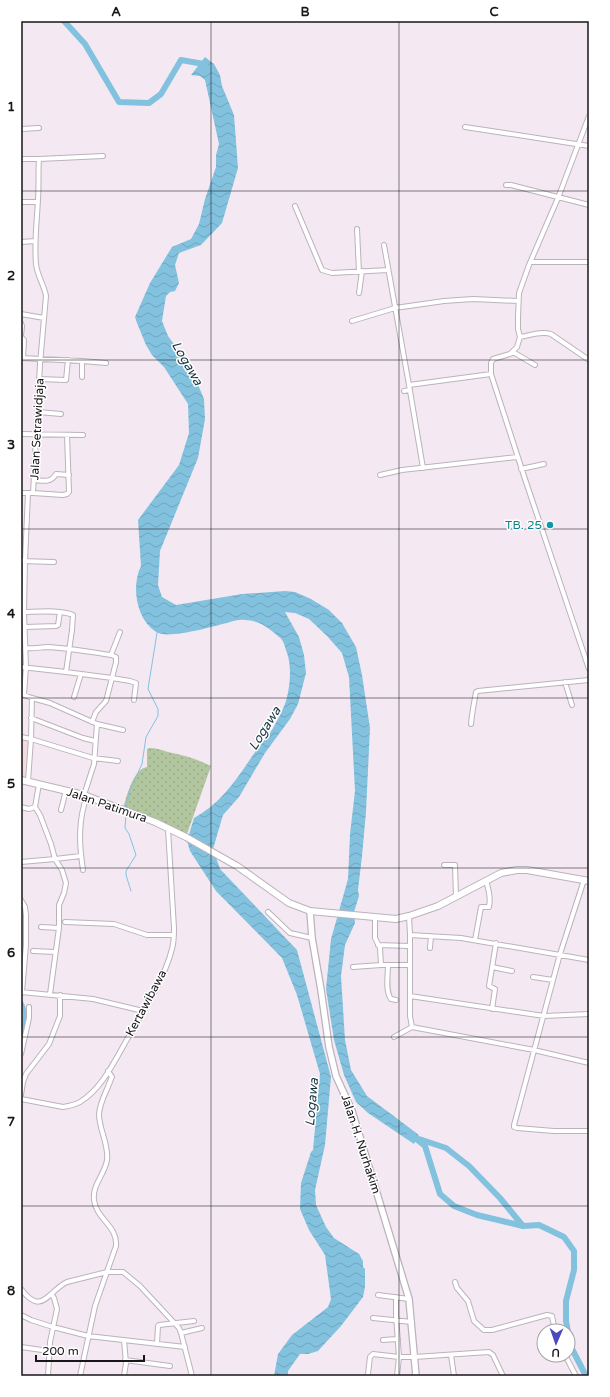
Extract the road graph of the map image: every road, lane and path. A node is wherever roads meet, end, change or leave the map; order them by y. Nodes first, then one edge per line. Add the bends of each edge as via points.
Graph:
1 (589, 116) edge
2 (39, 128) dead end
3 (465, 128) dead end
4 (21, 129) edge
5 (579, 144) junction
6 (589, 146) edge
7 (104, 156) dead end
8 (39, 158) junction
9 (21, 159) edge
10 (506, 185) dead end
11 (558, 198) junction
12 (21, 202) edge
13 (38, 202) junction
14 (589, 205) edge
15 (295, 206) dead end
16 (357, 229) dead end
17 (35, 241) junction
18 (21, 242) edge
19 (384, 245) dead end
20 (531, 262) junction
21 (589, 262) edge
22 (388, 270) junction
23 (361, 271) junction
24 (359, 293) dead end
25 (518, 301) junction
26 (395, 308) junction
27 (21, 314) edge
28 (44, 318) junction
29 (352, 321) dead end
30 (21, 323) edge
31 (21, 336) edge
32 (520, 337) junction
33 (513, 352) junction
34 (22, 358) edge
35 (41, 359) junction
36 (68, 360) junction
37 (589, 360) edge
38 (82, 361) junction
39 (106, 363) dead end
40 (535, 365) dead end
41 (491, 374) junction
42 (82, 377) dead end
43 (39, 379) junction
44 (410, 388) junction
45 (404, 391) dead end
46 (38, 412) junction
47 (61, 414) dead end
48 (21, 434) edge
49 (37, 435) junction
50 (67, 435) junction
51 (83, 435) dead end
52 (517, 457) junction
53 (544, 464) dead end
54 (423, 468) junction
55 (521, 469) junction
56 (380, 474) dead end
57 (69, 475) junction
58 (34, 480) junction
59 (21, 493) edge
60 (28, 493) junction
61 (33, 493) junction
62 (21, 542) edge
63 (26, 542) junction
64 (23, 561) edge
65 (54, 562) dead end
66 (23, 585) edge
67 (23, 612) edge
68 (60, 612) junction
69 (25, 627) junction
70 (120, 632) dead end
71 (25, 648) junction
72 (69, 649) junction
73 (111, 655) junction
74 (21, 667) edge
75 (26, 667) junction
76 (589, 669) edge
77 (66, 672) junction
78 (81, 674) junction
79 (112, 678) junction
80 (589, 680) edge
81 (565, 682) junction
82 (23, 695) edge
83 (74, 697) dead end
84 (32, 698) junction
85 (134, 700) dead end
86 (572, 705) dead end
87 (31, 718) junction
88 (92, 722) junction
89 (97, 724) junction
90 (471, 724) dead end
91 (123, 730) dead end
92 (21, 737) edge
93 (31, 739) junction
94 (95, 741) junction
95 (93, 758) junction
96 (118, 761) dead end
97 (24, 780) edge
98 (39, 784) junction
99 (66, 790) junction
100 (86, 795) junction
101 (21, 807) edge
102 (35, 807) junction
103 (61, 810) dead end
104 (168, 829) junction
105 (81, 856) junction
106 (55, 859) junction
107 (21, 862) edge
108 (444, 864) dead end
109 (82, 870) dead end
110 (486, 881) junction
111 (586, 881) edge
112 (456, 896) junction
113 (21, 900) edge
114 (310, 911) junction
115 (268, 912) dead end
116 (409, 916) junction
117 (375, 918) junction
118 (66, 922) dead end
119 (41, 927) dead end
120 (59, 928) junction
121 (174, 935) junction
122 (410, 935) junction
123 (431, 936) junction
124 (312, 938) junction
125 (475, 940) junction
126 (496, 943) junction
127 (378, 945) junction
128 (410, 946) junction
129 (430, 948) dead end
130 (32, 951) dead end
131 (55, 952) junction
132 (560, 954) junction
133 (589, 960) edge
134 (381, 965) junction
135 (388, 965) junction
136 (409, 965) junction
137 (492, 967) junction
138 (353, 968) dead end
139 (512, 971) dead end
140 (533, 977) dead end
141 (553, 980) junction
142 (22, 992) edge
143 (50, 994) junction
144 (60, 995) junction
145 (410, 996) junction
146 (396, 1000) dead end
147 (29, 1007) dead end
148 (492, 1009) junction
149 (144, 1011) junction
150 (589, 1014) edge
151 (544, 1016) junction
152 (412, 1026) junction
153 (394, 1037) dead end
154 (534, 1050) junction
155 (21, 1054) edge
156 (589, 1064) edge
157 (108, 1071) junction
158 (21, 1095) edge
159 (21, 1099) edge
160 (589, 1131) edge
161 (106, 1274) junction
162 (455, 1282) dead end
163 (21, 1289) edge
164 (378, 1295) dead end
165 (53, 1296) junction
166 (396, 1297) junction
167 (409, 1299) junction
168 (21, 1314) edge
169 (373, 1318) dead end
170 (396, 1321) junction
171 (194, 1322) dead end
172 (412, 1322) junction
173 (172, 1323) junction
174 (554, 1323) edge
175 (53, 1327) junction
176 (202, 1328) dead end
177 (181, 1333) junction
178 (88, 1336) junction
179 (124, 1340) junction
180 (383, 1340) dead end
181 (398, 1340) junction
182 (157, 1344) junction
183 (21, 1347) edge
184 (184, 1347) junction
185 (49, 1352) junction
186 (451, 1355) junction
187 (399, 1357) junction
188 (414, 1357) junction
189 (125, 1360) junction
190 (569, 1363) edge
191 (170, 1366) dead end
192 (368, 1374) dead end
193 (48, 1376) edge
194 (80, 1376) edge
195 (124, 1376) edge
196 (192, 1376) edge
197 (397, 1376) edge
198 (416, 1376) edge
199 (454, 1376) edge
200 (503, 1376) edge
201 (576, 1376) edge

1 - 5 street
2 - 4 street
3 - 5 street
5 - 6 street
5 - 11 street
7 - 8 street
8 - 9 street
8 - 13 street, Jalan Setrawidjaja
10 - 11 street
11 - 14 street
11 - 20 street
12 - 13 street
13 - 17 street, Jalan Setrawidjaja
15 - 23 street via 322,270 332,273
16 - 23 street
17 - 18 street
17 - 28 street, Jalan Setrawidjaja via 36,265 46,296
19 - 22 street
20 - 21 street
20 - 25 street
22 - 23 street
22 - 26 street
23 - 24 street
25 - 26 street via 474,299
25 - 32 street
26 - 29 street
26 - 44 street
27 - 28 street
28 - 35 street, Jalan Setrawidjaja
30 - 31 street
31 - 34 street via 24,340
32 - 33 street
32 - 37 street via 537,333 551,334
33 - 40 street
33 - 41 street via 493,359
34 - 35 street
35 - 36 street
35 - 43 street, Jalan Setrawidjaja
36 - 38 street
36 - 43 street via 66,380
38 - 39 street
38 - 42 street
41 - 44 street
41 - 52 street
43 - 46 street, Jalan Setrawidjaja
44 - 45 street
44 - 54 street
46 - 47 street
46 - 49 street, Jalan Setrawidjaja
48 - 49 street
49 - 50 street
49 - 58 street, Jalan Setrawidjaja
50 - 51 street
50 - 57 street
52 - 54 street
52 - 55 street
53 - 55 street
54 - 56 street
55 - 76 street
57 - 58 street via 56,474 48,481
57 - 61 street via 67,494
58 - 61 street, Jalan Setrawidjaja
59 - 60 street
60 - 61 street, Jalan Setrawidjaja
60 - 63 street, Jalan Setrawidjaja
62 - 63 street
63 - 64 street, Jalan Setrawidjaja
64 - 65 street
64 - 66 street, Jalan Setrawidjaja
66 - 67 street, Jalan Setrawidjaja
67 - 68 street
67 - 69 street, Jalan Setrawidjaja
68 - 69 street via 56,626
68 - 72 street via 73,616
69 - 71 street, Jalan Setrawidjaja
70 - 73 street
71 - 72 street
71 - 75 street, Jalan Setrawidjaja
72 - 73 street
72 - 77 street
73 - 79 street via 116,657
74 - 75 street
75 - 77 street
75 - 82 street, Jalan Setrawidjaja
77 - 78 street
78 - 79 street
78 - 83 street
79 - 85 street via 136,683
79 - 88 street via 106,701 96,712
80 - 81 street
81 - 86 street
81 - 90 street via 478,691 472,708
82 - 84 street, Jalan Setrawidjaja
84 - 87 street
84 - 88 street, Jalan Setrawidjaja via 50,703
87 - 93 street
87 - 94 street
88 - 89 street, Jalan Setrawidjaja
89 - 91 street, Jalan Setrawidjaja
89 - 94 street
92 - 93 street
93 - 95 street
93 - 97 street
94 - 95 street
95 - 96 street
95 - 100 street via 94,764
97 - 98 highway, Jalan Patimura
98 - 99 highway, Jalan Patimura
98 - 102 street
99 - 100 highway, Jalan Patimura
99 - 103 street
100 - 104 highway, Jalan Patimura
100 - 105 street via 81,815
101 - 102 street
102 - 106 street
104 - 114 highway, Jalan Patimura via 237,866 289,903
104 - 121 street, Kertawibawa
105 - 106 street
105 - 109 street
106 - 107 street
106 - 120 street via 66,883 59,905
108 - 112 street via 455,865
110 - 111 highway, Jalan Patimura via 502,873 517,870
110 - 112 highway, Jalan Patimura
110 - 125 street via 490,903 489,907 481,907
111 - 132 street
112 - 116 highway, Jalan Patimura
113 - 142 street via 26,915
114 - 117 highway, Jalan Patimura
114 - 124 main road, Jalan H. Nurhakim
115 - 124 street via 290,934
116 - 117 highway, Jalan Patimura via 396,919
116 - 122 street
117 - 127 street via 375,938
118 - 121 street via 114,924 147,935
119 - 120 street
120 - 131 street
121 - 149 street, Kertawibawa via 170,956
122 - 123 street
122 - 128 street
123 - 125 street
123 - 129 street
124 - 167 main road, Jalan H. Nurhakim via 336,1076 352,1111
125 - 126 street
126 - 132 street
126 - 137 street
127 - 128 street
127 - 134 street
128 - 136 street
130 - 131 street
131 - 143 street
132 - 133 street
132 - 141 street
134 - 135 street
134 - 138 street
135 - 136 street
135 - 146 street via 389,997
136 - 145 street
137 - 139 street
137 - 148 street via 489,986 495,989
140 - 141 street
141 - 151 street
142 - 143 street
143 - 144 street
144 - 149 street via 93,999
144 - 158 street via 60,1016 49,1044 26,1074
145 - 148 street
145 - 152 street
147 - 155 street
148 - 151 street
149 - 157 street, Kertawibawa
150 - 151 street
151 - 154 street
152 - 153 street
152 - 154 street
154 - 156 street
154 - 160 street via 514,1127 547,1131
157 - 159 street, Kertawibawa via 80,1102 68,1106
157 - 161 street via 112,1077 102,1099 99,1114 107,1158 96,1185 94,1200 100,1215 116,1236 116,1250
161 - 165 street via 67,1282
161 - 173 street via 121,1271 128,1275
161 - 178 street
162 - 174 street via 468,1301 474,1321 484,1330 489,1331 547,1315 552,1316
163 - 165 street via 37,1301
164 - 166 street
165 - 175 street via 57,1309
166 - 167 street
166 - 170 street
167 - 172 main road, Jalan H. Nurhakim
168 - 175 street
169 - 170 street
170 - 172 street
170 - 181 street
171 - 173 street
172 - 188 main road, Jalan H. Nurhakim
173 - 177 street
173 - 182 street via 158,1325
175 - 178 street
175 - 185 street
176 - 177 street
177 - 184 street
178 - 179 street
178 - 194 street
179 - 182 street
179 - 189 street
180 - 181 street
181 - 187 street
182 - 184 street
183 - 185 street
184 - 196 street
185 - 193 street
186 - 188 street
186 - 199 street
186 - 200 street via 491,1353
187 - 188 street
187 - 192 street via 371,1354
187 - 197 street
188 - 198 main road, Jalan H. Nurhakim
189 - 191 street
189 - 195 street
190 - 201 street

